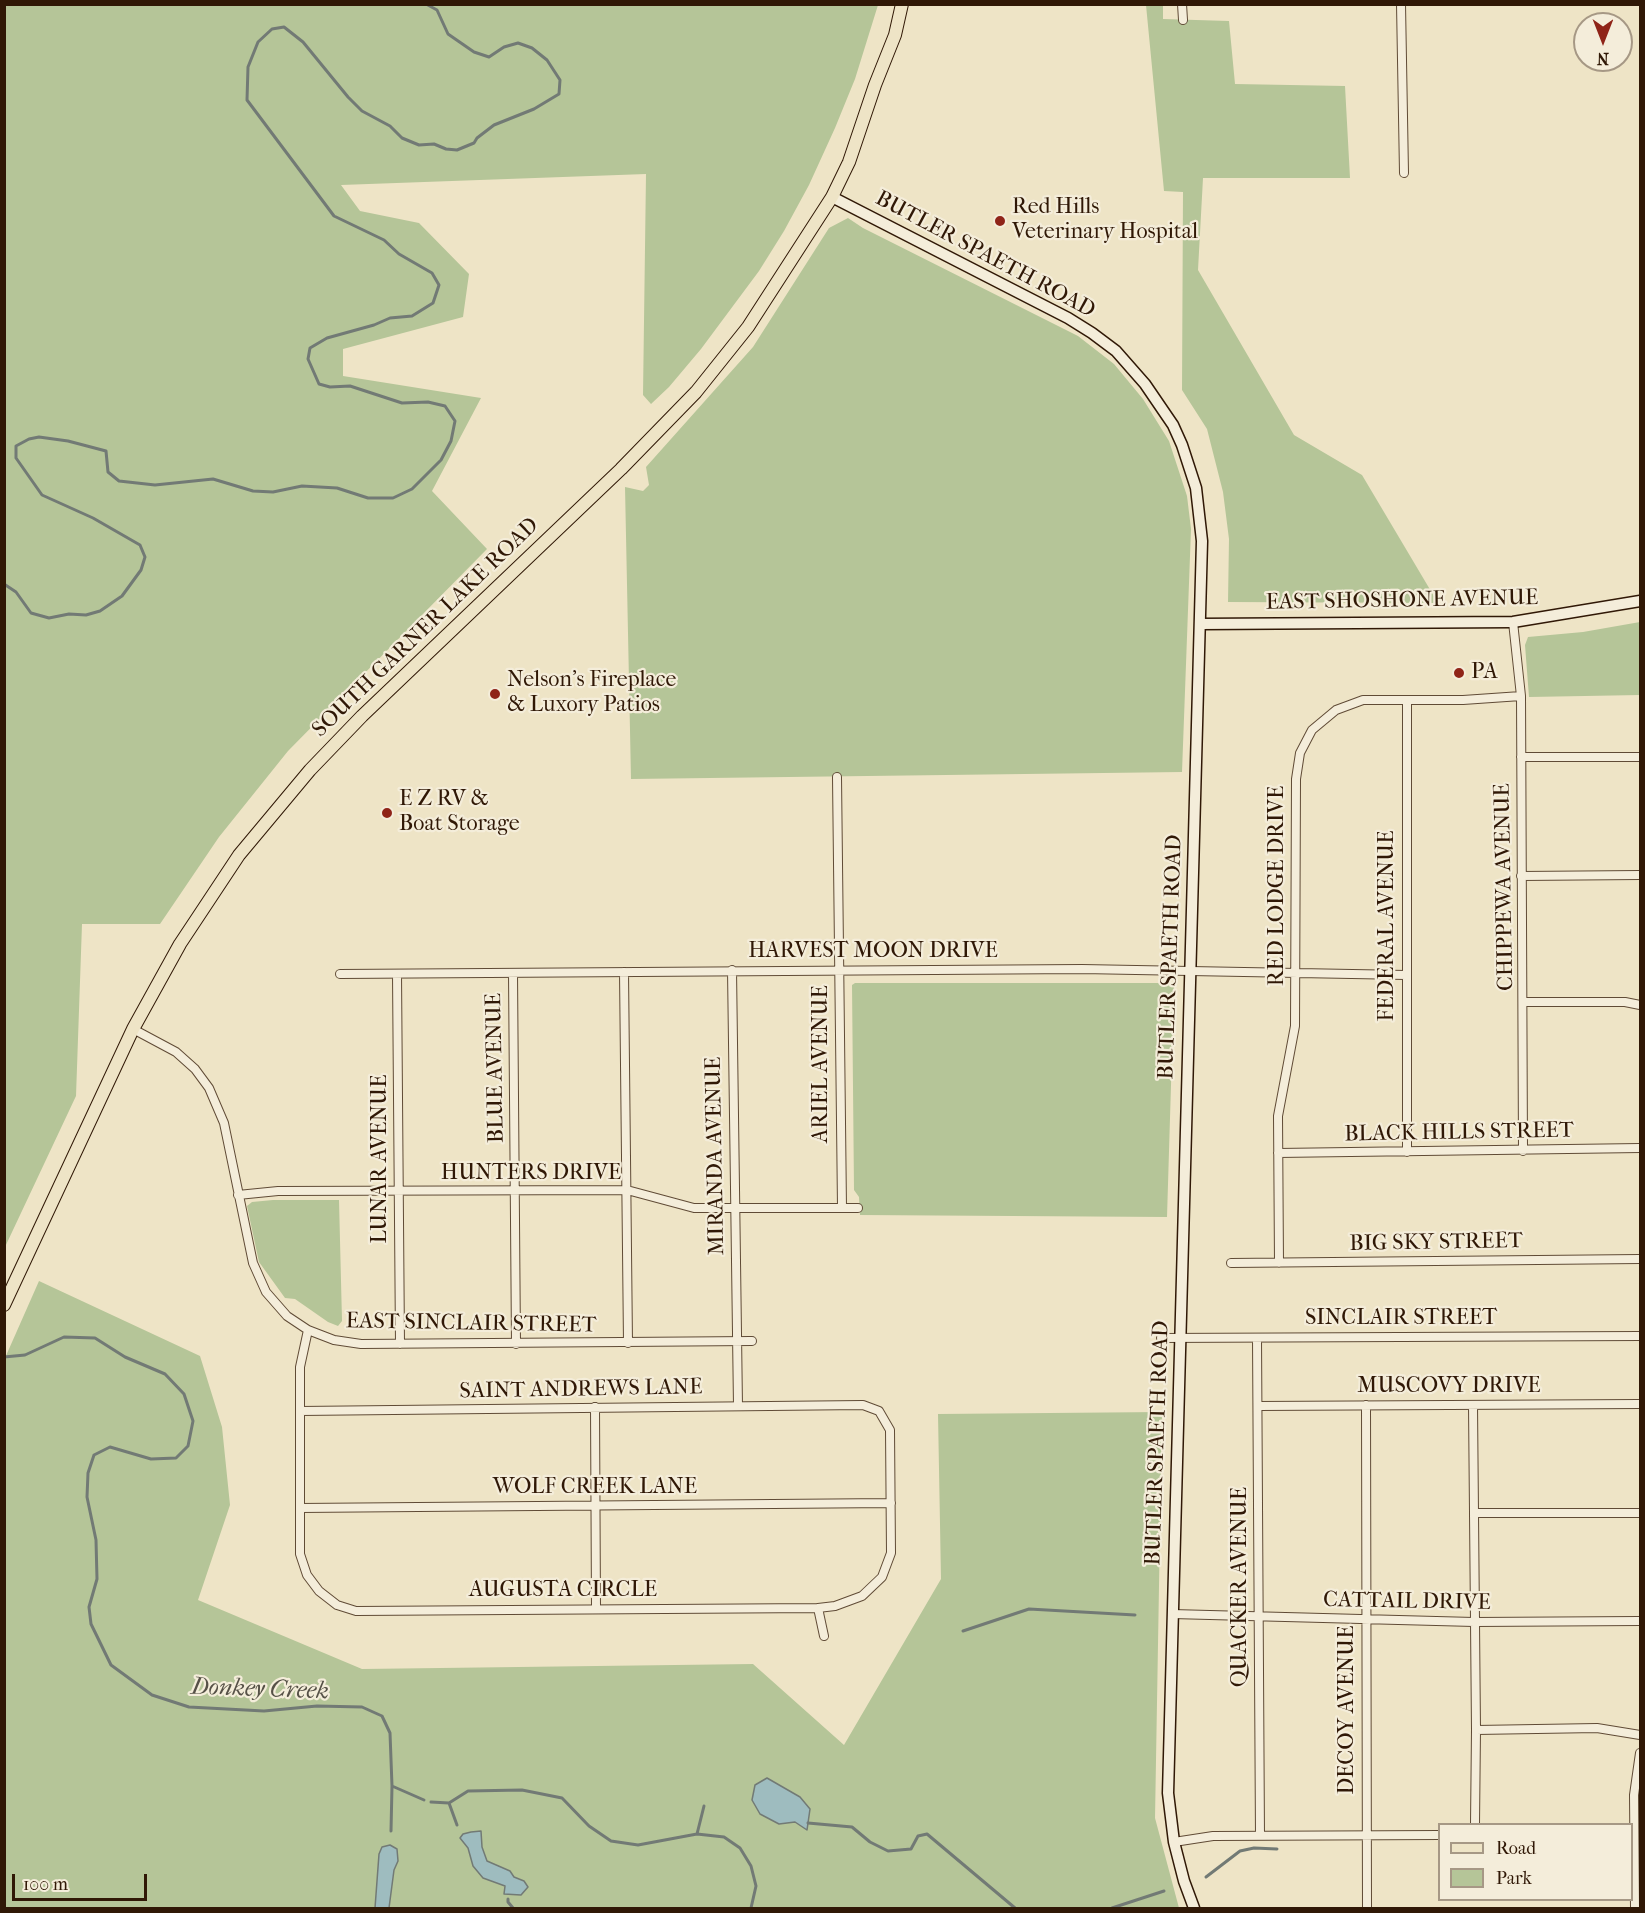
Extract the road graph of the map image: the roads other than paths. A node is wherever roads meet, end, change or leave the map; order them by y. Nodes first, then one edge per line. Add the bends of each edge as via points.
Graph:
1 (902, 4) edge
2 (1182, 4) edge
3 (1401, 4) edge
4 (1183, 20) dead end
5 (1404, 173) dead end
6 (832, 197) junction
7 (1641, 602) edge
8 (1513, 622) junction
9 (1200, 624) junction
10 (1521, 696) junction
11 (1407, 700) junction
12 (1521, 757) junction
13 (1641, 757) edge
14 (837, 777) dead end
15 (1641, 875) edge
16 (1521, 876) junction
17 (732, 970) junction
18 (840, 970) junction
19 (624, 972) junction
20 (1191, 972) junction
21 (513, 973) junction
22 (340, 974) dead end
23 (397, 974) junction
24 (1295, 974) junction
25 (1406, 975) junction
26 (1524, 1002) junction
27 (1641, 1005) edge
28 (133, 1029) junction
29 (1641, 1148) edge
30 (1523, 1151) junction
31 (1407, 1152) junction
32 (1278, 1153) junction
33 (516, 1191) junction
34 (627, 1191) junction
35 (400, 1192) junction
36 (238, 1195) junction
37 (736, 1208) junction
38 (842, 1208) junction
39 (858, 1208) dead end
40 (1641, 1259) edge
41 (1231, 1263) dead end
42 (1279, 1263) junction
43 (4, 1305) edge
44 (308, 1330) junction
45 (1641, 1336) edge
46 (1161, 1338) dead end
47 (1180, 1338) junction
48 (1257, 1338) junction
49 (752, 1341) dead end
50 (628, 1342) junction
51 (736, 1342) junction
52 (400, 1344) junction
53 (516, 1344) junction
54 (1641, 1404) edge
55 (863, 1405) joint
56 (1365, 1405) junction
57 (1473, 1405) junction
58 (738, 1406) junction
59 (1258, 1406) junction
60 (595, 1407) junction
61 (300, 1411) junction
62 (891, 1503) junction
63 (595, 1506) junction
64 (300, 1508) junction
65 (1474, 1513) junction
66 (1641, 1513) edge
67 (818, 1608) junction
68 (596, 1609) junction
69 (1172, 1614) junction
70 (1259, 1617) junction
71 (1366, 1619) junction
72 (1641, 1621) edge
73 (1474, 1622) junction
74 (824, 1636) dead end
75 (1476, 1730) junction
76 (1641, 1735) edge
77 (1641, 1753) edge
78 (1475, 1823) edge
79 (1636, 1833) edge
80 (1366, 1835) junction
81 (1438, 1835) edge
82 (1260, 1836) junction
83 (1174, 1842) junction
84 (1194, 1908) edge
85 (1367, 1908) edge
86 (1635, 1908) edge

1 - 6 main road, SOUTH GARNER LAKE ROAD via 895,35 849,162
2 - 4 street
3 - 5 street
6 - 9 main road, BUTLER SPAETH ROAD via 1068,318 1132,367 1173,425 1196,488 1202,541
6 - 28 main road, SOUTH GARNER LAKE ROAD via 748,327 696,392 621,469 394,683 303,778 239,855 180,944
7 - 8 main road, EAST SHOSHONE AVENUE
8 - 9 main road, EAST SHOSHONE AVENUE
8 - 10 street, CHIPPEWA AVENUE
9 - 20 main road, BUTLER SPAETH ROAD
10 - 11 street, RED LODGE DRIVE
10 - 12 street, CHIPPEWA AVENUE
11 - 24 street, RED LODGE DRIVE via 1363,700 1336,710 1312,730 1300,753 1296,778
11 - 25 street, FEDERAL AVENUE
12 - 13 street
12 - 16 street, CHIPPEWA AVENUE
14 - 18 street, ARIEL AVENUE
15 - 16 street
16 - 26 street, CHIPPEWA AVENUE
17 - 18 street, HARVEST MOON DRIVE
17 - 19 street, HARVEST MOON DRIVE
17 - 37 street, MIRANDA AVENUE
18 - 20 street, HARVEST MOON DRIVE
18 - 38 street, ARIEL AVENUE
19 - 21 street, HARVEST MOON DRIVE
19 - 34 street
20 - 24 street, HARVEST MOON DRIVE
20 - 47 main road, BUTLER SPAETH ROAD
21 - 23 street, HARVEST MOON DRIVE
21 - 33 street, BLUE AVENUE
22 - 23 street, HARVEST MOON DRIVE
23 - 35 street, LUNAR AVENUE
24 - 25 street, HARVEST MOON DRIVE
24 - 32 street, RED LODGE DRIVE via 1295,1026 1278,1116
25 - 31 street, FEDERAL AVENUE
26 - 27 street
26 - 30 street, CHIPPEWA AVENUE
28 - 36 street, EAST SINCLAIR STREET via 177,1052 209,1088 224,1123
28 - 43 main road, SOUTH GARNER LAKE ROAD
29 - 30 street, BLACK HILLS STREET
30 - 31 street, BLACK HILLS STREET
31 - 32 street, BLACK HILLS STREET
32 - 42 street, RED LODGE DRIVE
33 - 34 street, HUNTERS DRIVE
33 - 35 street, HUNTERS DRIVE
33 - 53 street, BLUE AVENUE
34 - 37 street, HUNTERS DRIVE via 694,1208
34 - 50 street
35 - 36 street, HUNTERS DRIVE via 278,1191
35 - 52 street, LUNAR AVENUE
36 - 44 street, EAST SINCLAIR STREET via 253,1263 266,1292 287,1316
37 - 38 street, HUNTERS DRIVE
37 - 51 street, MIRANDA AVENUE
38 - 39 street, HUNTERS DRIVE
40 - 42 street, BIG SKY STREET
41 - 42 street, BIG SKY STREET
44 - 52 street, EAST SINCLAIR STREET via 343,1342
44 - 61 street, AUGUSTA CIRCLE via 300,1367
45 - 48 street, SINCLAIR STREET
46 - 47 street, SINCLAIR STREET
47 - 48 street, SINCLAIR STREET
47 - 69 main road, BUTLER SPAETH ROAD
48 - 59 street, QUACKER AVENUE
49 - 51 street, EAST SINCLAIR STREET
50 - 51 street, EAST SINCLAIR STREET
50 - 53 street, EAST SINCLAIR STREET
51 - 58 street, MIRANDA AVENUE
52 - 53 street, EAST SINCLAIR STREET
54 - 57 street, MUSCOVY DRIVE
55 - 58 street, SAINT ANDREWS LANE
55 - 62 street, AUGUSTA CIRCLE via 879,1411 890,1430
56 - 57 street, MUSCOVY DRIVE
56 - 59 street, MUSCOVY DRIVE
56 - 71 street, DECOY AVENUE
57 - 65 street
58 - 60 street, SAINT ANDREWS LANE
59 - 70 street, QUACKER AVENUE
60 - 61 street, SAINT ANDREWS LANE
60 - 63 street
61 - 64 street, AUGUSTA CIRCLE
62 - 63 street, WOLF CREEK LANE
62 - 67 street, AUGUSTA CIRCLE via 891,1553 882,1576 862,1596
63 - 64 street, WOLF CREEK LANE
63 - 68 street
64 - 68 street, AUGUSTA CIRCLE via 300,1554 307,1575 337,1605 356,1611
65 - 66 street
65 - 73 street
67 - 68 street, AUGUSTA CIRCLE
67 - 74 street
69 - 70 street, CATTAIL DRIVE
69 - 83 main road, BUTLER SPAETH ROAD via 1168,1793
70 - 71 street, CATTAIL DRIVE
70 - 82 street, QUACKER AVENUE
71 - 73 street, CATTAIL DRIVE
71 - 80 street, DECOY AVENUE
72 - 73 street, CATTAIL DRIVE
73 - 75 street
75 - 76 street via 1597,1728
75 - 78 street
77 - 79 street via 1635,1795
79 - 86 street
80 - 81 street
80 - 82 street
80 - 85 street, DECOY AVENUE
82 - 83 street via 1213,1836
83 - 84 main road, BUTLER SPAETH ROAD

